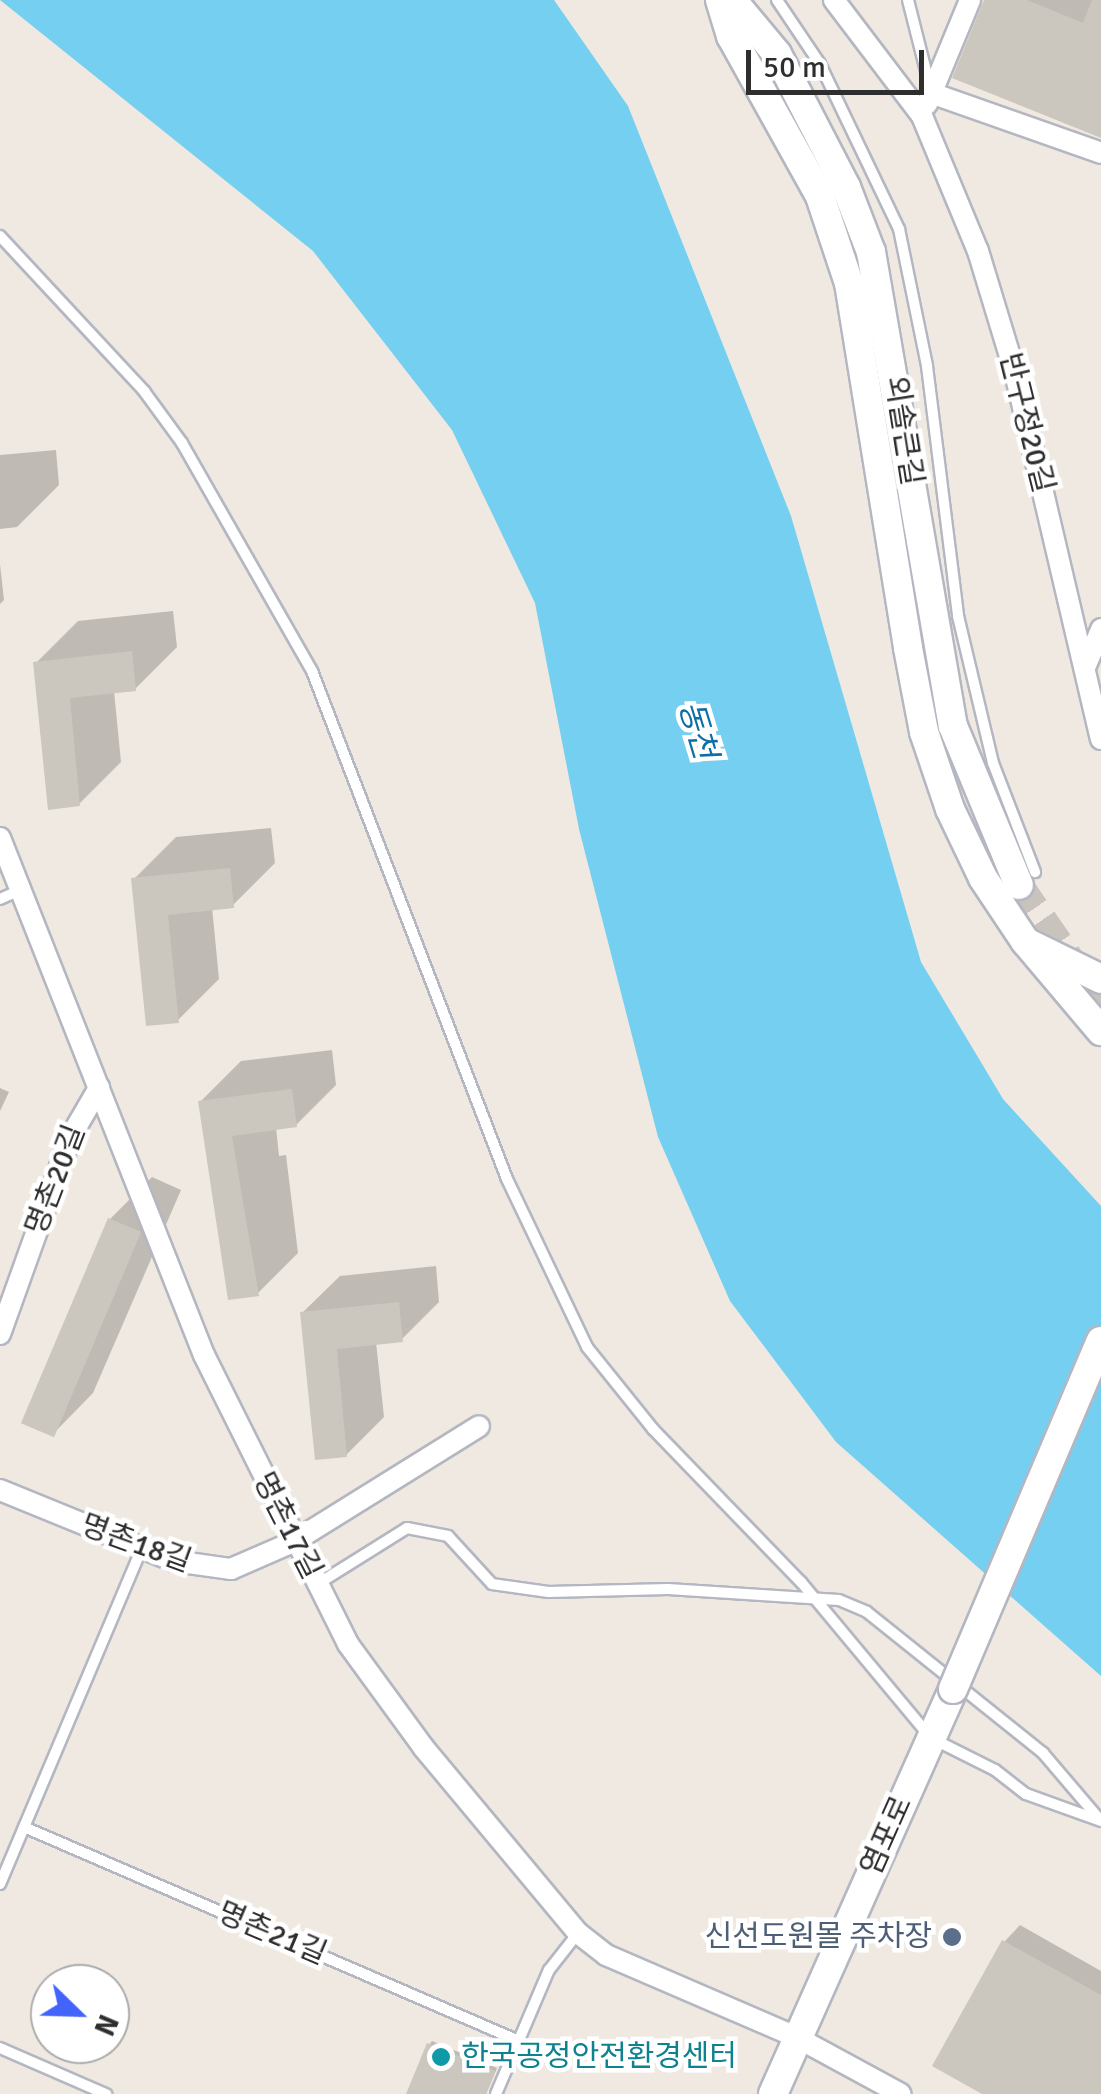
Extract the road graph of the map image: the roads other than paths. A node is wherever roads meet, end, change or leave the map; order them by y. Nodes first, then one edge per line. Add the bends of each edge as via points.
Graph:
1 (720, 0) edge
2 (732, 0) edge
3 (777, 0) edge
4 (834, 0) edge
5 (908, 0) edge
6 (970, 0) edge
7 (932, 93) junction
8 (922, 116) junction
9 (1101, 153) edge
10 (0, 236) edge
11 (1101, 630) edge
12 (1086, 665) junction
13 (1101, 739) edge
14 (0, 838) edge
15 (1027, 878) joint
16 (21, 889) junction
17 (0, 899) edge
18 (1025, 941) junction
19 (1101, 979) edge
20 (1101, 1031) edge
21 (100, 1088) junction
22 (0, 1334) edge
23 (1101, 1341) edge
24 (480, 1426) dead end
25 (0, 1490) edge
26 (293, 1542) junction
27 (142, 1550) junction
28 (316, 1585) junction
29 (815, 1598) junction
30 (931, 1738) junction
31 (1101, 1821) edge
32 (24, 1827) junction
33 (0, 1884) edge
34 (578, 1933) junction
35 (796, 2038) junction
36 (519, 2041) junction
37 (0, 2048) edge
38 (106, 2094) edge
39 (496, 2094) edge
40 (773, 2094) edge
41 (900, 2094) edge

1 - 18 street via 730,36 820,196 849,283 924,732 950,810 983,878
2 - 15 street, 외솔큰길 via 792,82 871,252 948,707
3 - 15 lane via 820,64 899,229 927,366 958,616
4 - 8 street, 반구정20길
5 - 7 lane
6 - 7 street
7 - 8 street
7 - 9 street
8 - 12 street, 반구정20길 via 978,251 1015,373
10 - 29 lane via 144,391 182,443 312,671 513,1195 587,1347 653,1429
11 - 12 street
12 - 13 street, 반구정20길
14 - 16 street, 명촌17길
16 - 17 lane
16 - 21 street, 명촌17길
18 - 19 street
18 - 20 street
21 - 22 street, 명촌20길 via 70,1136
21 - 26 street, 명촌17길 via 204,1355
23 - 30 street, 염포로, bridge
24 - 26 street, 명촌18길
25 - 27 street, 명촌18길
26 - 27 street, 명촌18길 via 231,1569 202,1569
26 - 28 street, 명촌17길
27 - 32 lane
28 - 29 lane via 406,1528 448,1536 492,1584 548,1592 668,1589
28 - 34 street, 명촌17길 via 348,1644 423,1747
29 - 30 lane
29 - 31 lane via 867,1612 1043,1753
30 - 31 lane via 1026,1794
30 - 35 street, 염포로
32 - 33 lane
32 - 36 lane, 명촌21길
34 - 35 street, 명촌17길 via 606,1955
34 - 36 lane via 561,1949
35 - 40 street, 염포로
35 - 41 street, 명촌17길
36 - 39 lane
37 - 38 lane

